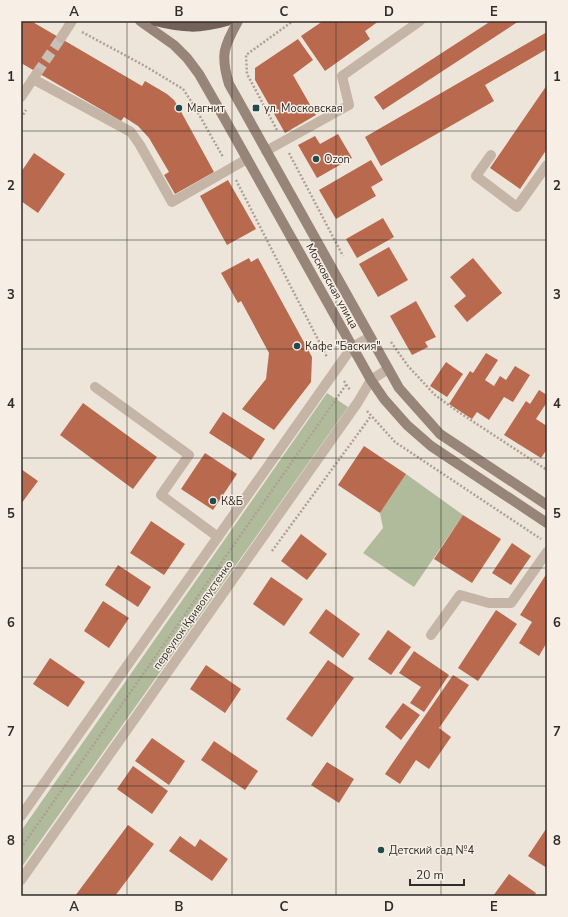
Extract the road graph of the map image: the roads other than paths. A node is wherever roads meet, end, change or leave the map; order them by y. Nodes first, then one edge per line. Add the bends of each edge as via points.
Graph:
1 (140, 21) edge
2 (155, 21) edge
3 (227, 21) edge
4 (238, 21) edge
5 (420, 21) edge
6 (71, 23) edge
7 (61, 38) tunnel mouth
8 (21, 97) edge
9 (266, 151) junction
10 (491, 156) dead end
11 (247, 159) junction
12 (547, 165) edge
13 (370, 336) junction
14 (352, 347) junction
15 (388, 369) junction
16 (371, 380) junction
17 (95, 387) dead end
18 (547, 505) edge
19 (547, 523) edge
20 (218, 537) junction
21 (547, 552) edge
22 (431, 636) dead end
23 (21, 816) edge
24 (21, 880) edge

1 - 11 main road, Московская улица via 174,44 187,58 211,94
2 - 3 main road via 191,28
4 - 9 main road, Московская улица via 224,49 224,67 229,84
5 - 9 street via 342,76 349,105
6 - 7 street
8 - 11 street via 35,76 131,132 172,202
9 - 13 main road, Московская улица
10 - 12 street via 476,176 518,207
11 - 14 main road, Московская улица
13 - 14 street
13 - 15 main road, Московская улица
14 - 16 main road, Московская улица
14 - 20 street
15 - 16 street, переулок Кривопустенко
15 - 18 main road, Московская улица via 400,388 440,434
16 - 19 main road, Московская улица via 407,425 431,446
16 - 24 street, переулок Кривопустенко
17 - 20 street via 189,455 161,495
20 - 23 street
21 - 22 street via 511,603 489,603 460,595

